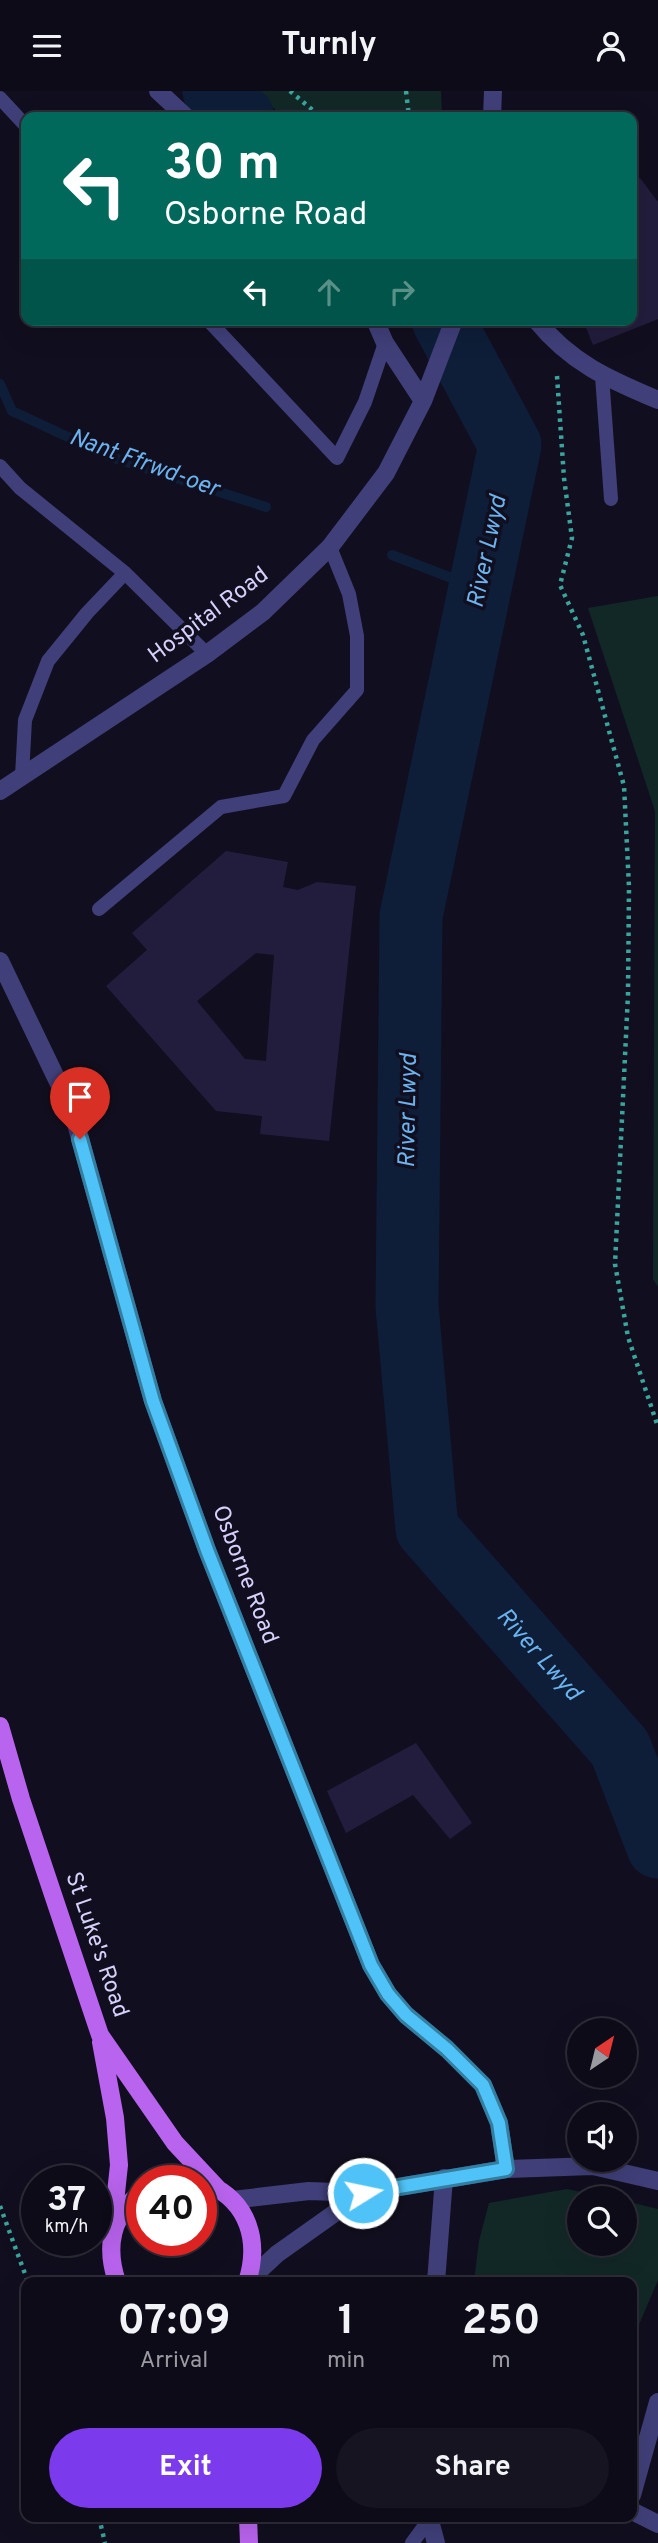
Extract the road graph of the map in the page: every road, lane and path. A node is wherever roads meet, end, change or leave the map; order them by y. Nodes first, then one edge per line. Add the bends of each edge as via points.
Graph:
1 (158, 91) edge
2 (289, 91) edge
3 (406, 91) edge
4 (493, 91) edge
5 (0, 98) edge
6 (181, 112) edge
7 (315, 112) edge
8 (408, 112) edge
9 (492, 112) edge
10 (21, 121) edge
11 (214, 326) edge
12 (377, 326) edge
13 (452, 326) edge
14 (541, 326) edge
15 (385, 343) junction
16 (555, 344) junction
17 (602, 376) junction
18 (658, 400) edge
19 (424, 401) junction
20 (0, 466) edge
21 (611, 499) dead end
22 (330, 547) junction
23 (125, 573) junction
24 (207, 654) junction
25 (22, 776) junction
26 (0, 791) edge
27 (99, 909) dead end
28 (0, 961) edge
29 (658, 1427) edge
30 (0, 1726) edge
31 (100, 2035) junction
32 (506, 2169) junction
33 (444, 2178) junction
34 (658, 2181) edge
35 (217, 2190) edge
36 (363, 2193) junction
37 (225, 2194) junction
38 (0, 2206) edge
39 (126, 2206) edge
40 (112, 2230) edge
41 (112, 2236) edge
42 (111, 2256) edge
43 (26, 2277) edge
44 (115, 2277) edge
45 (248, 2277) edge
46 (252, 2277) edge
47 (436, 2277) edge
48 (658, 2402) edge
49 (637, 2477) edge
50 (637, 2514) edge
51 (100, 2522) edge
52 (248, 2522) edge
53 (426, 2522) edge
54 (430, 2522) edge
55 (658, 2524) edge
56 (105, 2543) edge
57 (249, 2543) edge
58 (412, 2543) edge
59 (436, 2543) edge

1 - 6 street
2 - 7 path
3 - 8 path
4 - 9 street
5 - 10 lane
11 - 15 lane via 337,458 365,402
12 - 15 street
13 - 19 street, Hospital Road
14 - 16 street
15 - 19 street
16 - 17 street
16 - 29 path via 572,538 561,585 583,635 624,786 628,994 615,1264 628,1337
17 - 18 street
17 - 21 lane
19 - 22 street, Hospital Road via 386,473
20 - 23 lane via 20,488
22 - 24 street, Hospital Road via 263,612
22 - 27 lane via 349,594 357,636 357,690 313,740 284,796 221,807
23 - 24 lane
23 - 25 lane via 48,661 25,720
24 - 25 street, Hospital Road
25 - 26 street, Hospital Road
28 - 32 street, Osborne Road via 73,1113 153,1401 371,1965 406,2015 483,2085 499,2123
30 - 31 main road, St Luke's Road
31 - 37 main road, St Luke's Road via 175,2143
31 - 40 main road via 119,2165
32 - 33 street
32 - 34 street via 593,2166
33 - 36 street
33 - 47 street
35 - 37 main road
36 - 37 street
36 - 46 street
37 - 45 main road, St Luke's Road via 240,2209 251,2232 254,2252
38 - 43 path
39 - 41 main road
42 - 44 main road
48 - 49 street
50 - 55 street
51 - 56 path
52 - 57 main road
53 - 58 lane
54 - 59 street

